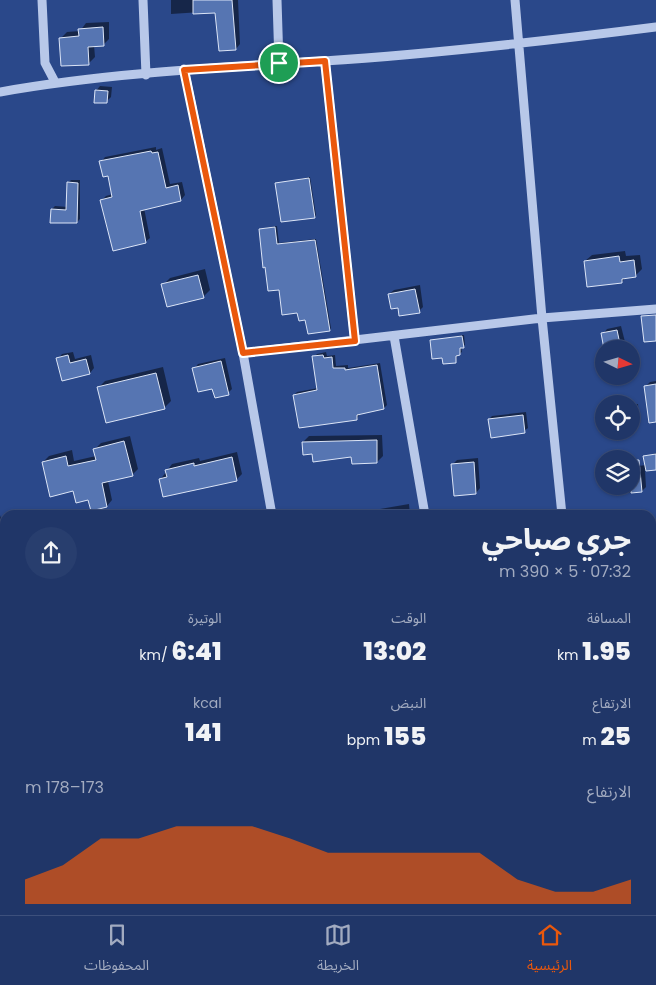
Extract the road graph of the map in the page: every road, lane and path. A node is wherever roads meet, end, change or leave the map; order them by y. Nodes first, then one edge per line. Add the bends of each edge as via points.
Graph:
1 (42, 0) edge
2 (142, 0) edge
3 (277, 0) edge
4 (515, 0) edge
5 (656, 27) edge
6 (517, 45) junction
7 (325, 61) junction
8 (279, 63) junction
9 (184, 70) junction
10 (146, 74) junction
11 (55, 82) junction
12 (0, 92) edge
13 (656, 309) edge
14 (542, 318) junction
15 (394, 336) junction
16 (355, 341) junction
17 (243, 353) junction
18 (271, 510) edge
19 (424, 510) edge
20 (561, 510) edge

1 - 11 street via 45,63
2 - 10 street
3 - 8 street
4 - 6 street
5 - 6 street
6 - 7 street
6 - 14 street
7 - 8 street
7 - 16 street
8 - 9 street
9 - 10 street
9 - 17 street
10 - 11 street
11 - 12 street
13 - 14 street
14 - 15 street
14 - 20 street
15 - 16 street
15 - 19 street
16 - 17 street
17 - 18 street

